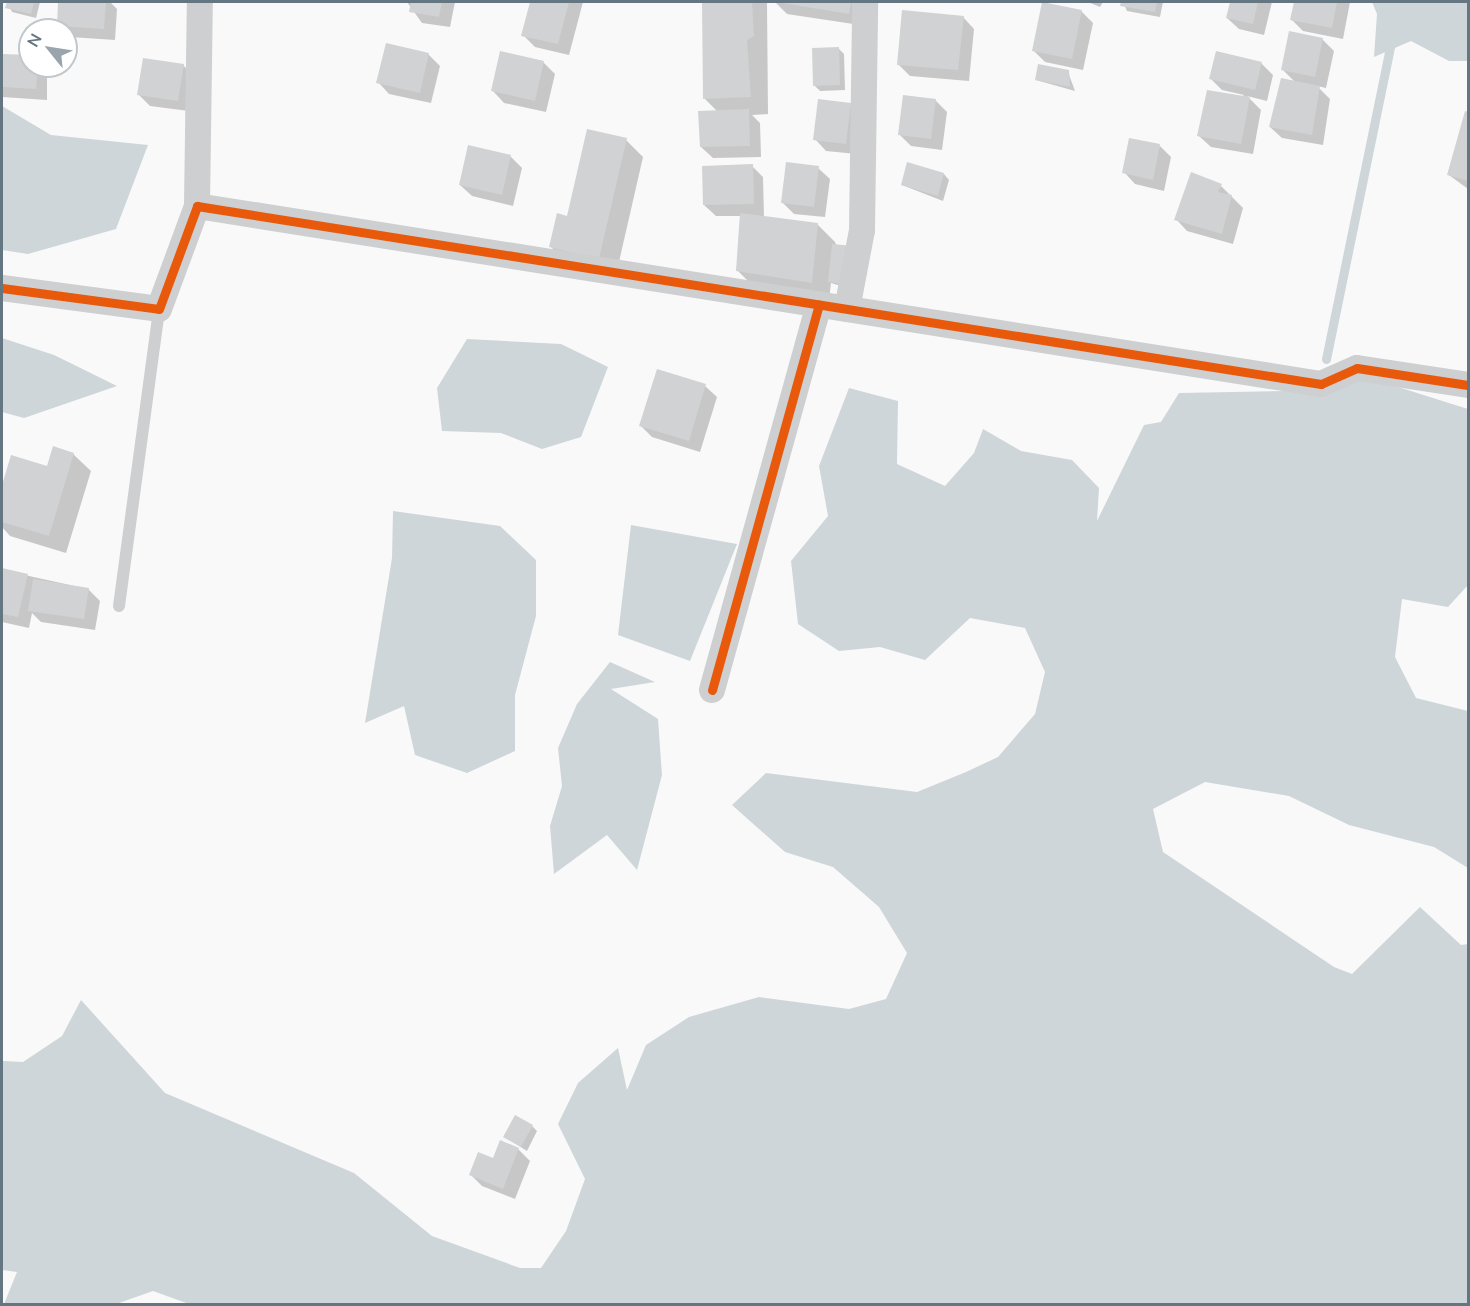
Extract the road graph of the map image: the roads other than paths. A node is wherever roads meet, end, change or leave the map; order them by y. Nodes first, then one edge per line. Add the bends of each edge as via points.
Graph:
1 (200, 2) edge
2 (865, 2) edge
3 (197, 206) junction
4 (2, 288) edge
5 (819, 305) junction
6 (159, 309) junction
7 (847, 309) junction
8 (1468, 385) edge
9 (119, 606) dead end
10 (712, 690) dead end

1 - 3 street
2 - 7 street via 862,230
3 - 5 street
3 - 6 street
4 - 6 street
5 - 7 street
5 - 10 street
6 - 9 lane
7 - 8 street via 1321,384 1357,368

